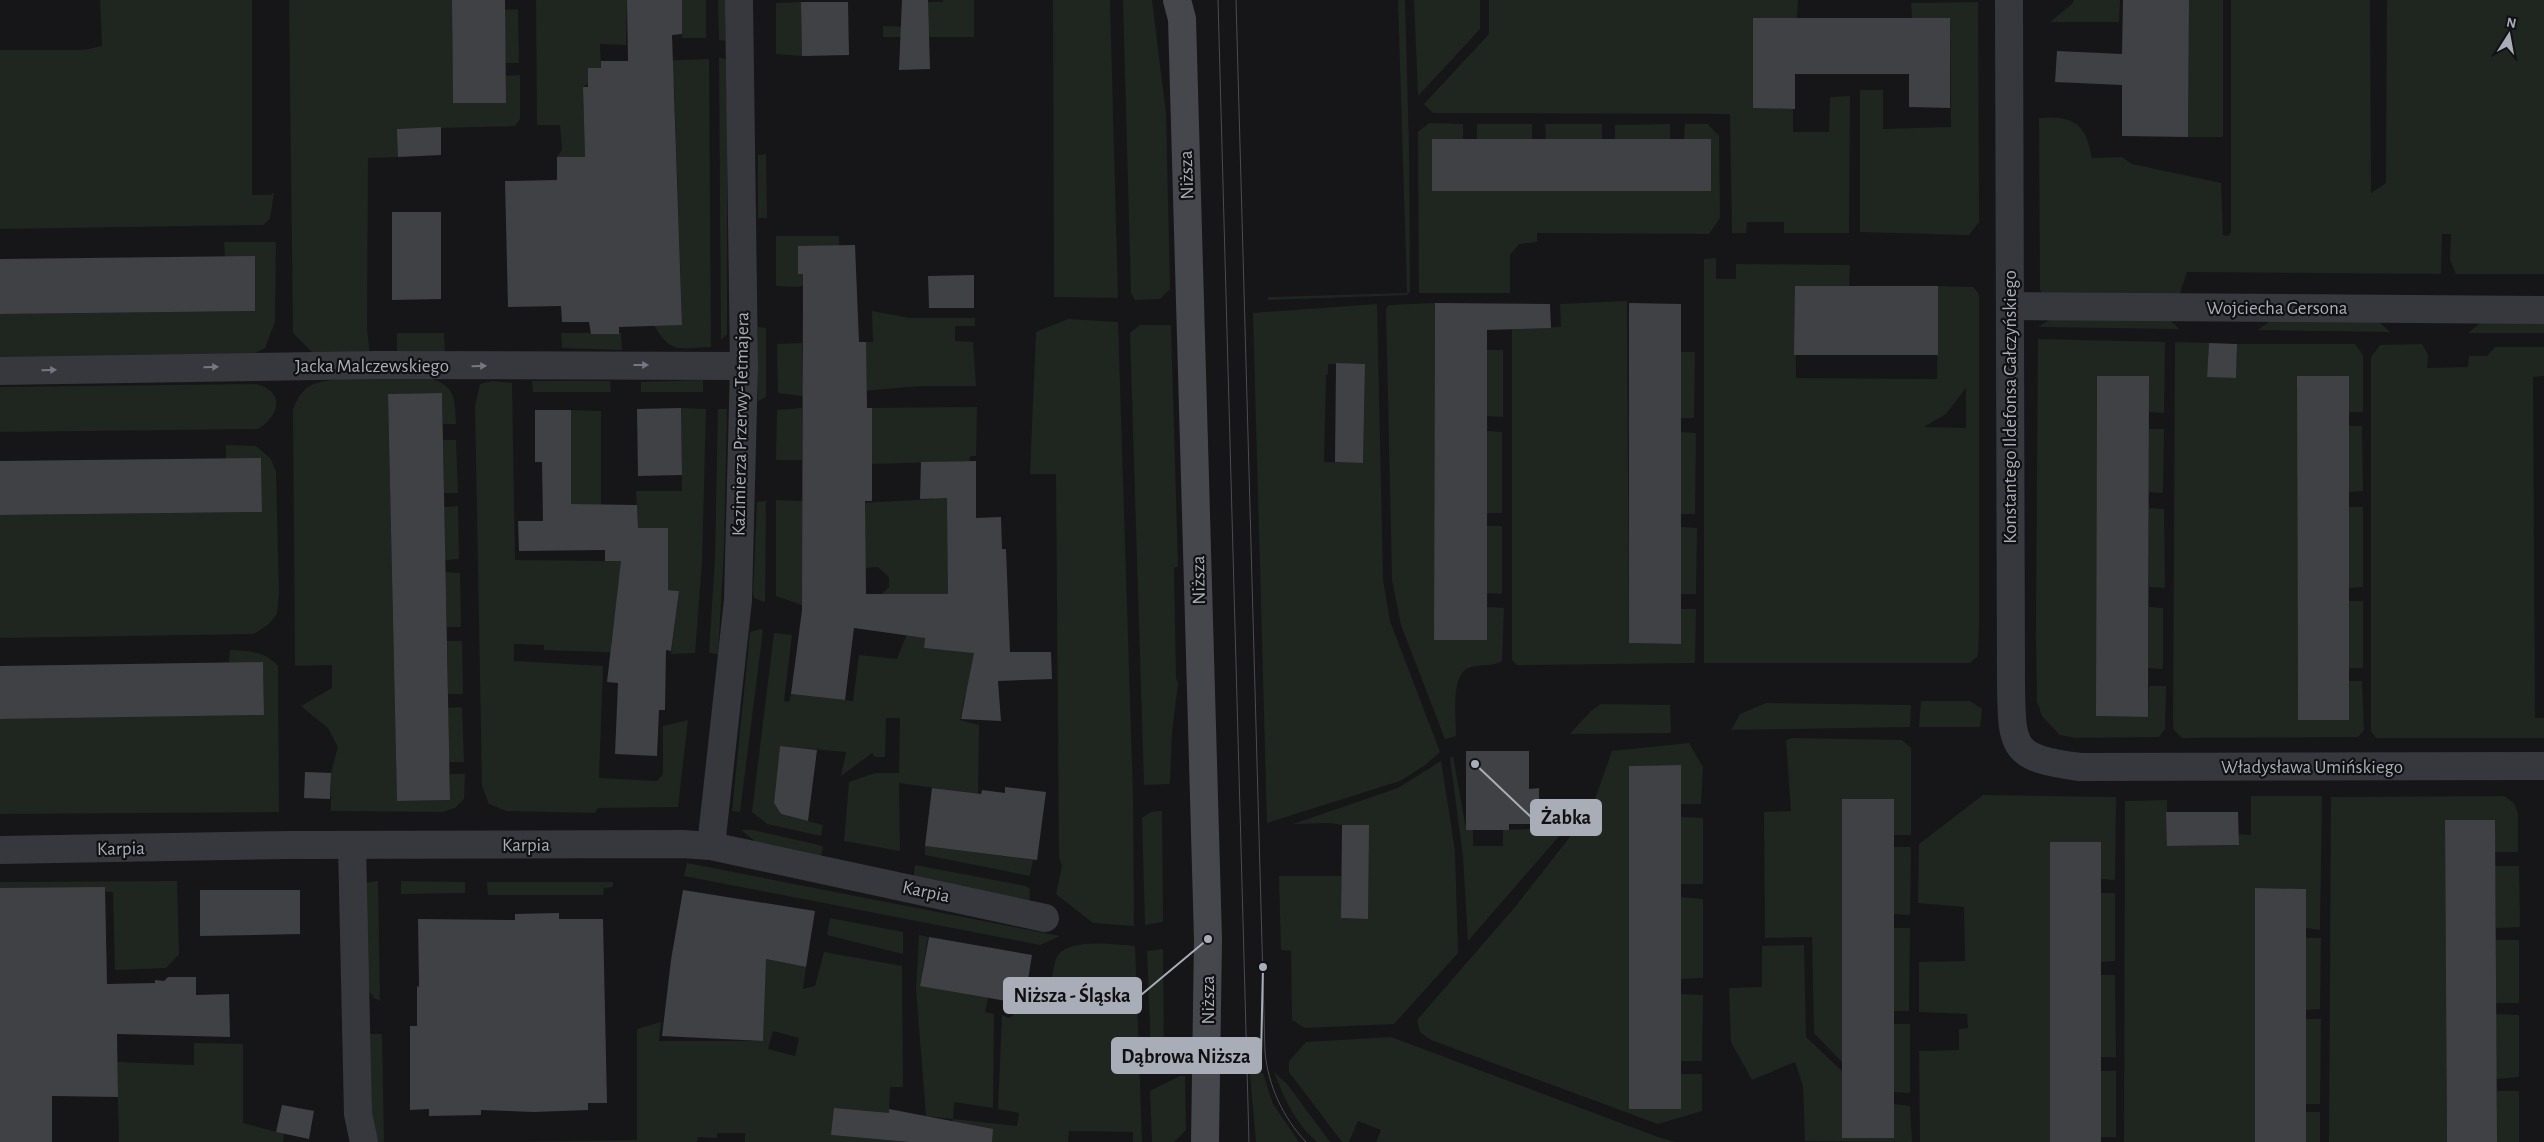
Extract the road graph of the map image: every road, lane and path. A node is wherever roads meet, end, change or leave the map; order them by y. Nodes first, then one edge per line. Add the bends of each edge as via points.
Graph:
1 (739, 0) edge
2 (2009, 0) edge
3 (1181, 6) edge
4 (2010, 306) junction
5 (2544, 310) edge
6 (744, 366) junction
7 (0, 370) edge
8 (2544, 766) edge
9 (2080, 767) joint
10 (352, 845) junction
11 (711, 846) junction
12 (0, 850) edge
13 (1045, 918) dead end
14 (364, 1142) edge
15 (1205, 1142) edge

1 - 6 street, Kazimierza Przerwy-Tetmajera
2 - 4 street, Konstantego Ildefonsa Gałczyńskiego
3 - 15 street, Niższa via 1208,939
4 - 5 street, Wojciecha Gersona
4 - 9 street, Konstantego Ildefonsa Gałczyńskiego via 2011,725 2017,744 2026,753 2049,764
7 -> 6 street, Jacka Malczewskiego via 377,365
6 - 11 street, Kazimierza Przerwy-Tetmajera via 738,600
8 - 9 street, Władysława Umińskiego
10 - 11 street, Karpia
10 - 12 street, Karpia
10 - 14 street via 358,1114
11 - 13 street, Karpia

